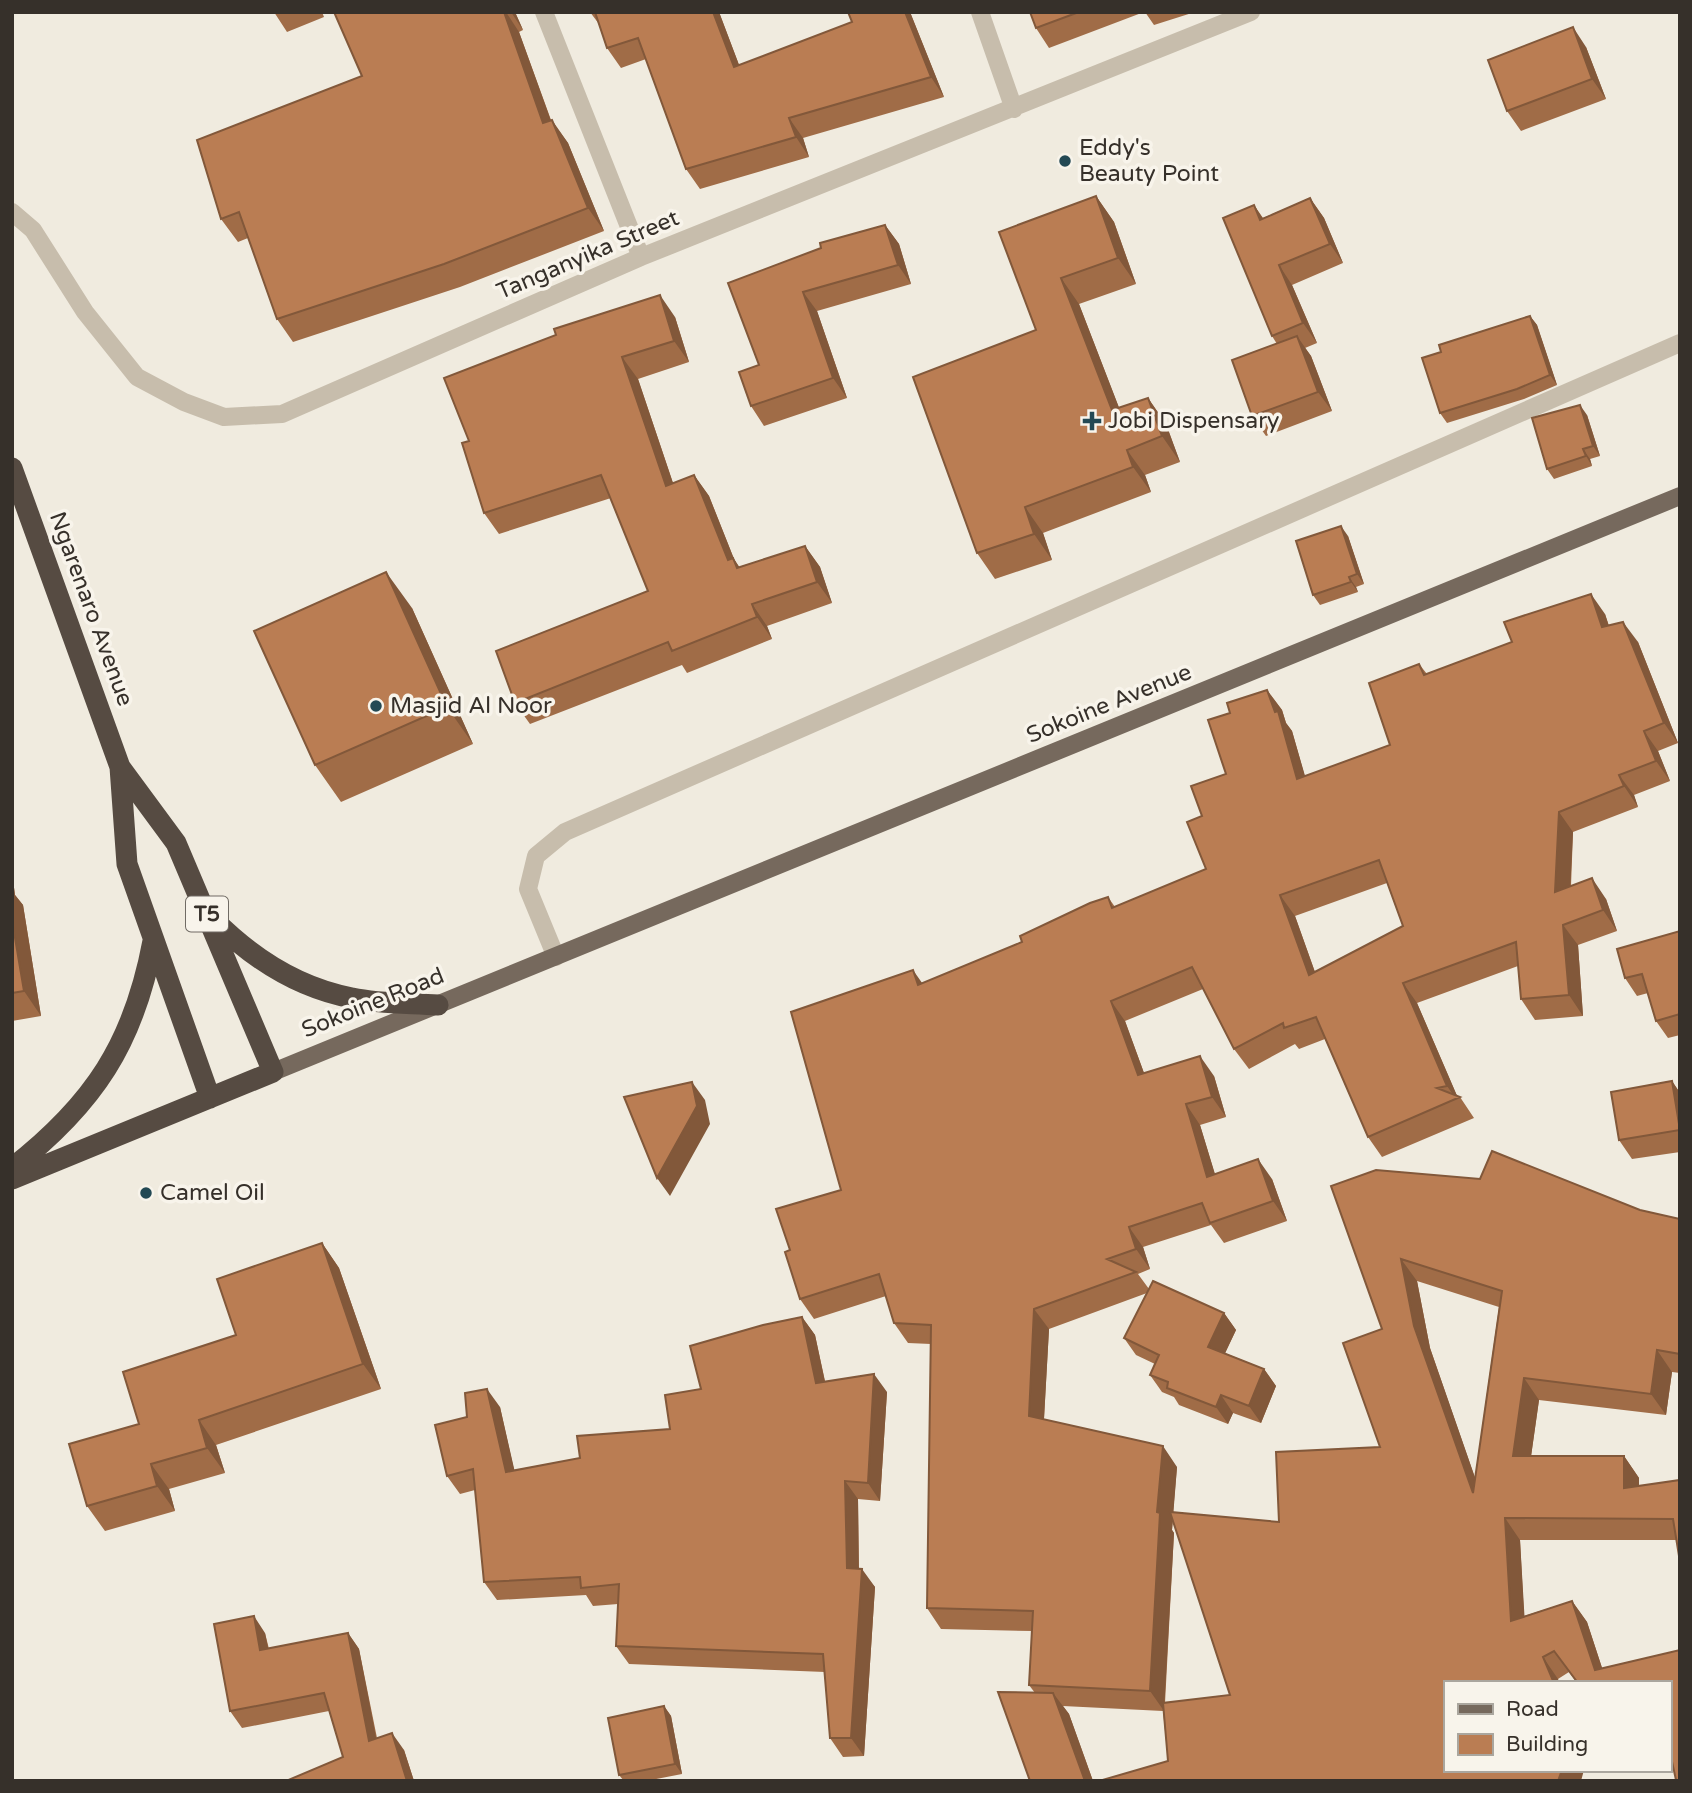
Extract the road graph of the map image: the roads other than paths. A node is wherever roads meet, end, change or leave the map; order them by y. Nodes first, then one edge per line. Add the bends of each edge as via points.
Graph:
1 (544, 12) edge
2 (980, 12) edge
3 (1251, 12) edge
4 (1014, 109) junction
5 (12, 212) edge
6 (641, 257) junction
7 (1680, 342) edge
8 (12, 468) edge
9 (1680, 496) edge
10 (120, 767) junction
11 (205, 911) junction
12 (153, 939) junction
13 (556, 957) junction
14 (438, 1005) junction
15 (273, 1072) junction
16 (210, 1098) junction
17 (12, 1168) edge
18 (12, 1179) edge

1 - 6 street
2 - 4 street
3 - 4 street, Tanganyika Street
4 - 6 street, Tanganyika Street
5 - 6 street, Tanganyika Street via 33,230 85,312 138,377 224,417 282,414
7 - 13 street via 565,832 536,856 528,889
8 - 10 highway, Ngarenaro Avenue / T5
9 - 13 main road, Sokoine Avenue
10 - 11 highway, T5 via 176,843
10 - 12 highway, T5 via 127,864
11 - 14 highway via 244,947 309,985 351,998
11 - 15 highway, T5
12 - 16 highway, T5
12 - 17 highway via 145,986 106,1074 76,1113
13 - 14 main road, Sokoine Road
14 - 15 main road, Sokoine Road
15 - 16 highway, Sokoine Road
16 - 18 highway, Sokoine Road

